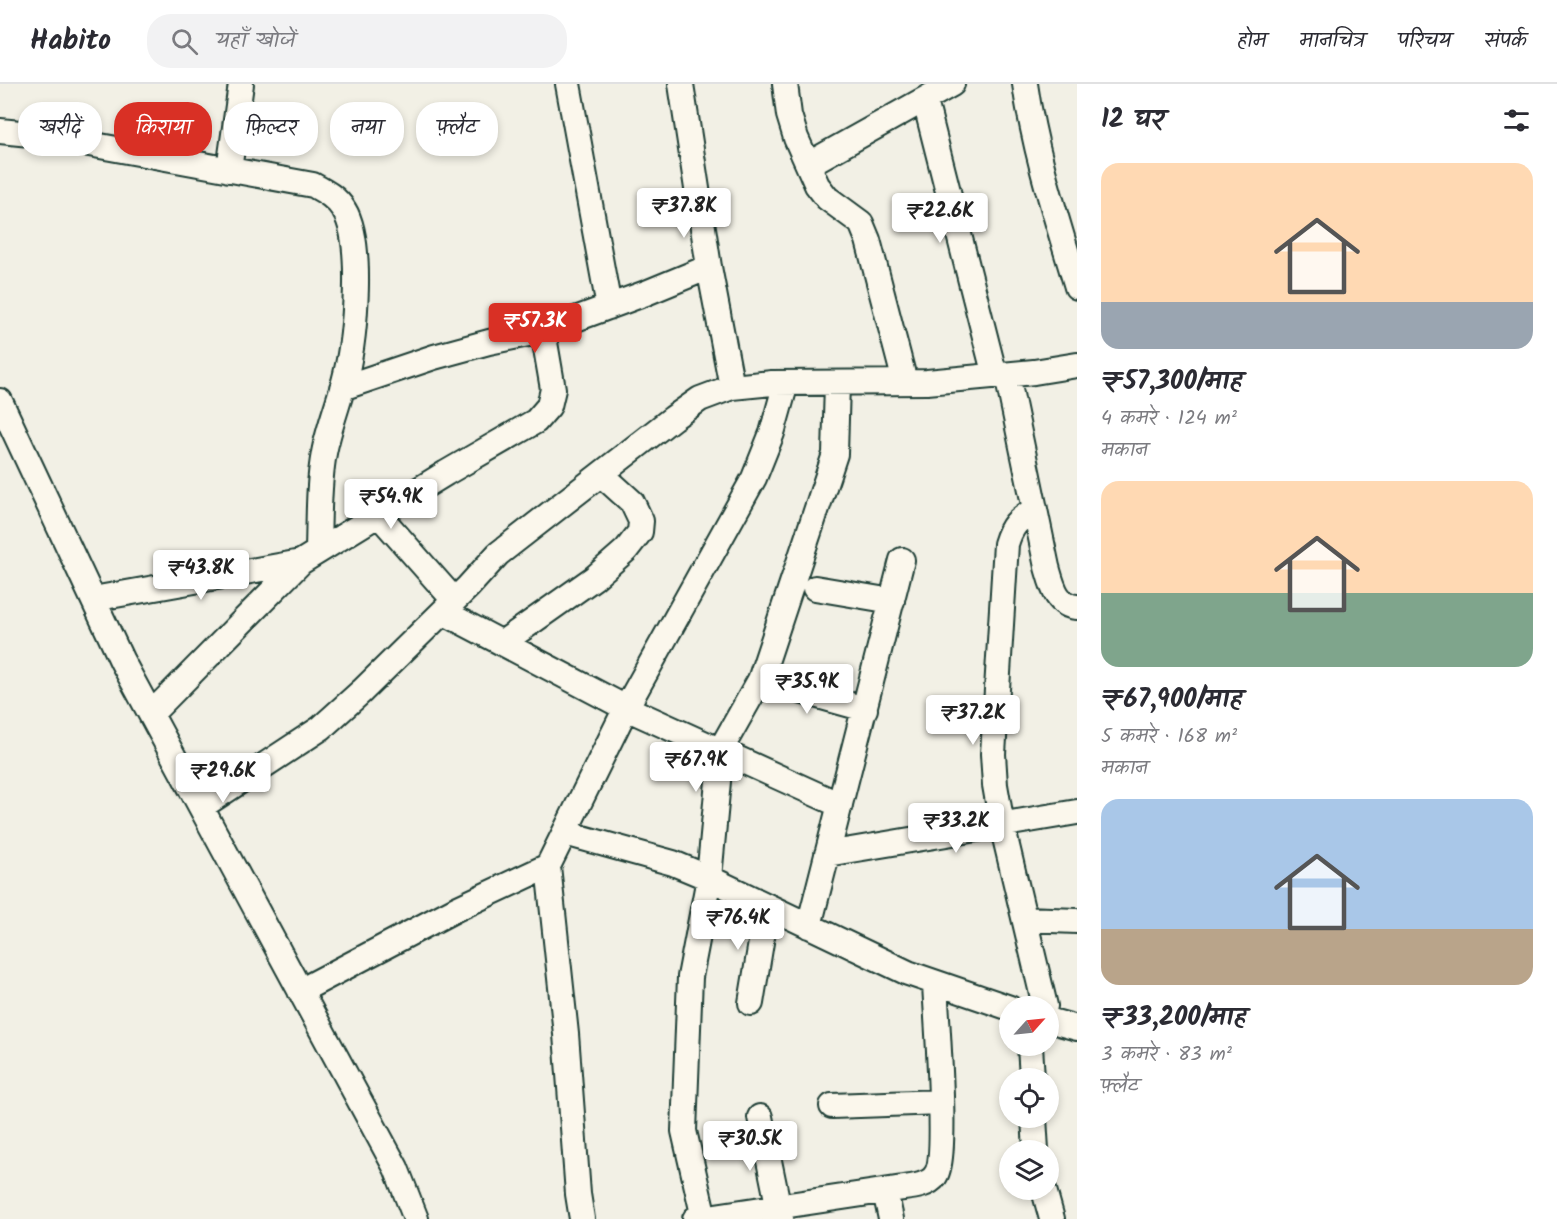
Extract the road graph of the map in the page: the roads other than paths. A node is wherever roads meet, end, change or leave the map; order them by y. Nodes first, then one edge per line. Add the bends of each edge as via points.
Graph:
1 (241, 84) edge
2 (568, 84) edge
3 (681, 84) edge
4 (785, 84) edge
5 (952, 84) edge
6 (1025, 84) edge
7 (925, 100) junction
8 (0, 131) edge
9 (808, 164) junction
10 (229, 170) junction
11 (709, 267) junction
12 (1077, 287) edge
13 (609, 307) junction
14 (543, 331) junction
15 (1077, 365) edge
16 (1001, 376) junction
17 (905, 382) junction
18 (786, 383) junction
19 (837, 383) junction
20 (732, 387) junction
21 (342, 388) junction
22 (0, 400) edge
23 (601, 474) junction
24 (1035, 509) junction
25 (378, 514) junction
26 (309, 556) junction
27 (902, 560) dead end
28 (815, 588) dead end
29 (93, 599) junction
30 (892, 601) junction
31 (448, 606) junction
32 (1077, 608) edge
33 (502, 643) junction
34 (760, 680) junction
35 (626, 708) junction
36 (865, 709) junction
37 (151, 714) junction
38 (721, 749) junction
39 (840, 805) junction
40 (201, 807) junction
41 (1077, 812) edge
42 (1002, 825) junction
43 (565, 833) junction
44 (827, 854) junction
45 (548, 866) junction
46 (709, 878) junction
47 (767, 906) junction
48 (1025, 919) junction
49 (1077, 921) edge
50 (809, 926) junction
51 (935, 982) junction
52 (300, 992) junction
53 (1043, 996) edge
54 (751, 1003) dead end
55 (999, 1004) edge
56 (1059, 1023) edge
57 (1077, 1028) edge
58 (941, 1102) junction
59 (832, 1106) dead end
60 (760, 1117) dead end
61 (885, 1191) junction
62 (1047, 1200) edge
63 (780, 1213) edge
64 (700, 1218) edge
65 (416, 1219) edge
66 (582, 1219) edge
67 (891, 1219) edge
68 (1052, 1219) edge

1 - 10 street
2 - 13 street
3 - 11 street
4 - 9 street via 789,115
5 - 7 street
6 - 12 street via 1045,181
7 - 9 street
7 - 16 street
8 - 10 street
9 - 17 street via 827,198 861,223
10 - 21 street via 313,185 332,195 345,212 354,242 356,303
11 - 13 street
11 - 20 street
13 - 14 street
14 - 21 street via 434,357
14 - 25 street via 553,389 549,406 536,421
15 - 16 street
16 - 17 street
16 - 24 street
17 - 19 street
18 - 19 street
18 - 20 street
18 - 35 street via 754,478
19 - 34 street via 835,454
20 - 23 street via 700,399
21 - 26 street via 324,452
22 - 29 street
23 - 31 street via 498,554
23 - 33 street via 632,502 641,521 640,532 594,578
24 - 32 street via 1053,589 1060,600
24 - 42 street via 1011,528 1006,544 993,754
25 - 26 street
25 - 31 street
26 - 29 street
26 - 37 street
27 - 30 street
28 - 30 street
29 - 37 street
30 - 36 street
31 - 33 street
31 - 40 street via 321,728
33 - 35 street
34 - 36 street
34 - 38 street
35 - 38 street
35 - 43 street
36 - 39 street
37 - 40 street
38 - 39 street
38 - 46 street
39 - 44 street
40 - 52 street
41 - 42 street
42 - 44 street
42 - 48 street
43 - 45 street
43 - 46 street via 673,863
44 - 50 street
45 - 52 street via 456,909
45 - 66 street
46 - 47 street
46 - 64 street via 690,977 684,1131
47 - 50 street
47 - 54 street
48 - 49 street
48 - 53 street
50 - 51 street
51 - 55 street
51 - 58 street
52 - 65 street via 396,1168
56 - 57 street
58 - 59 street
58 - 61 street via 939,1166 935,1177 924,1184
60 - 63 street
61 - 63 street
61 - 67 street
62 - 68 street
63 - 64 street

